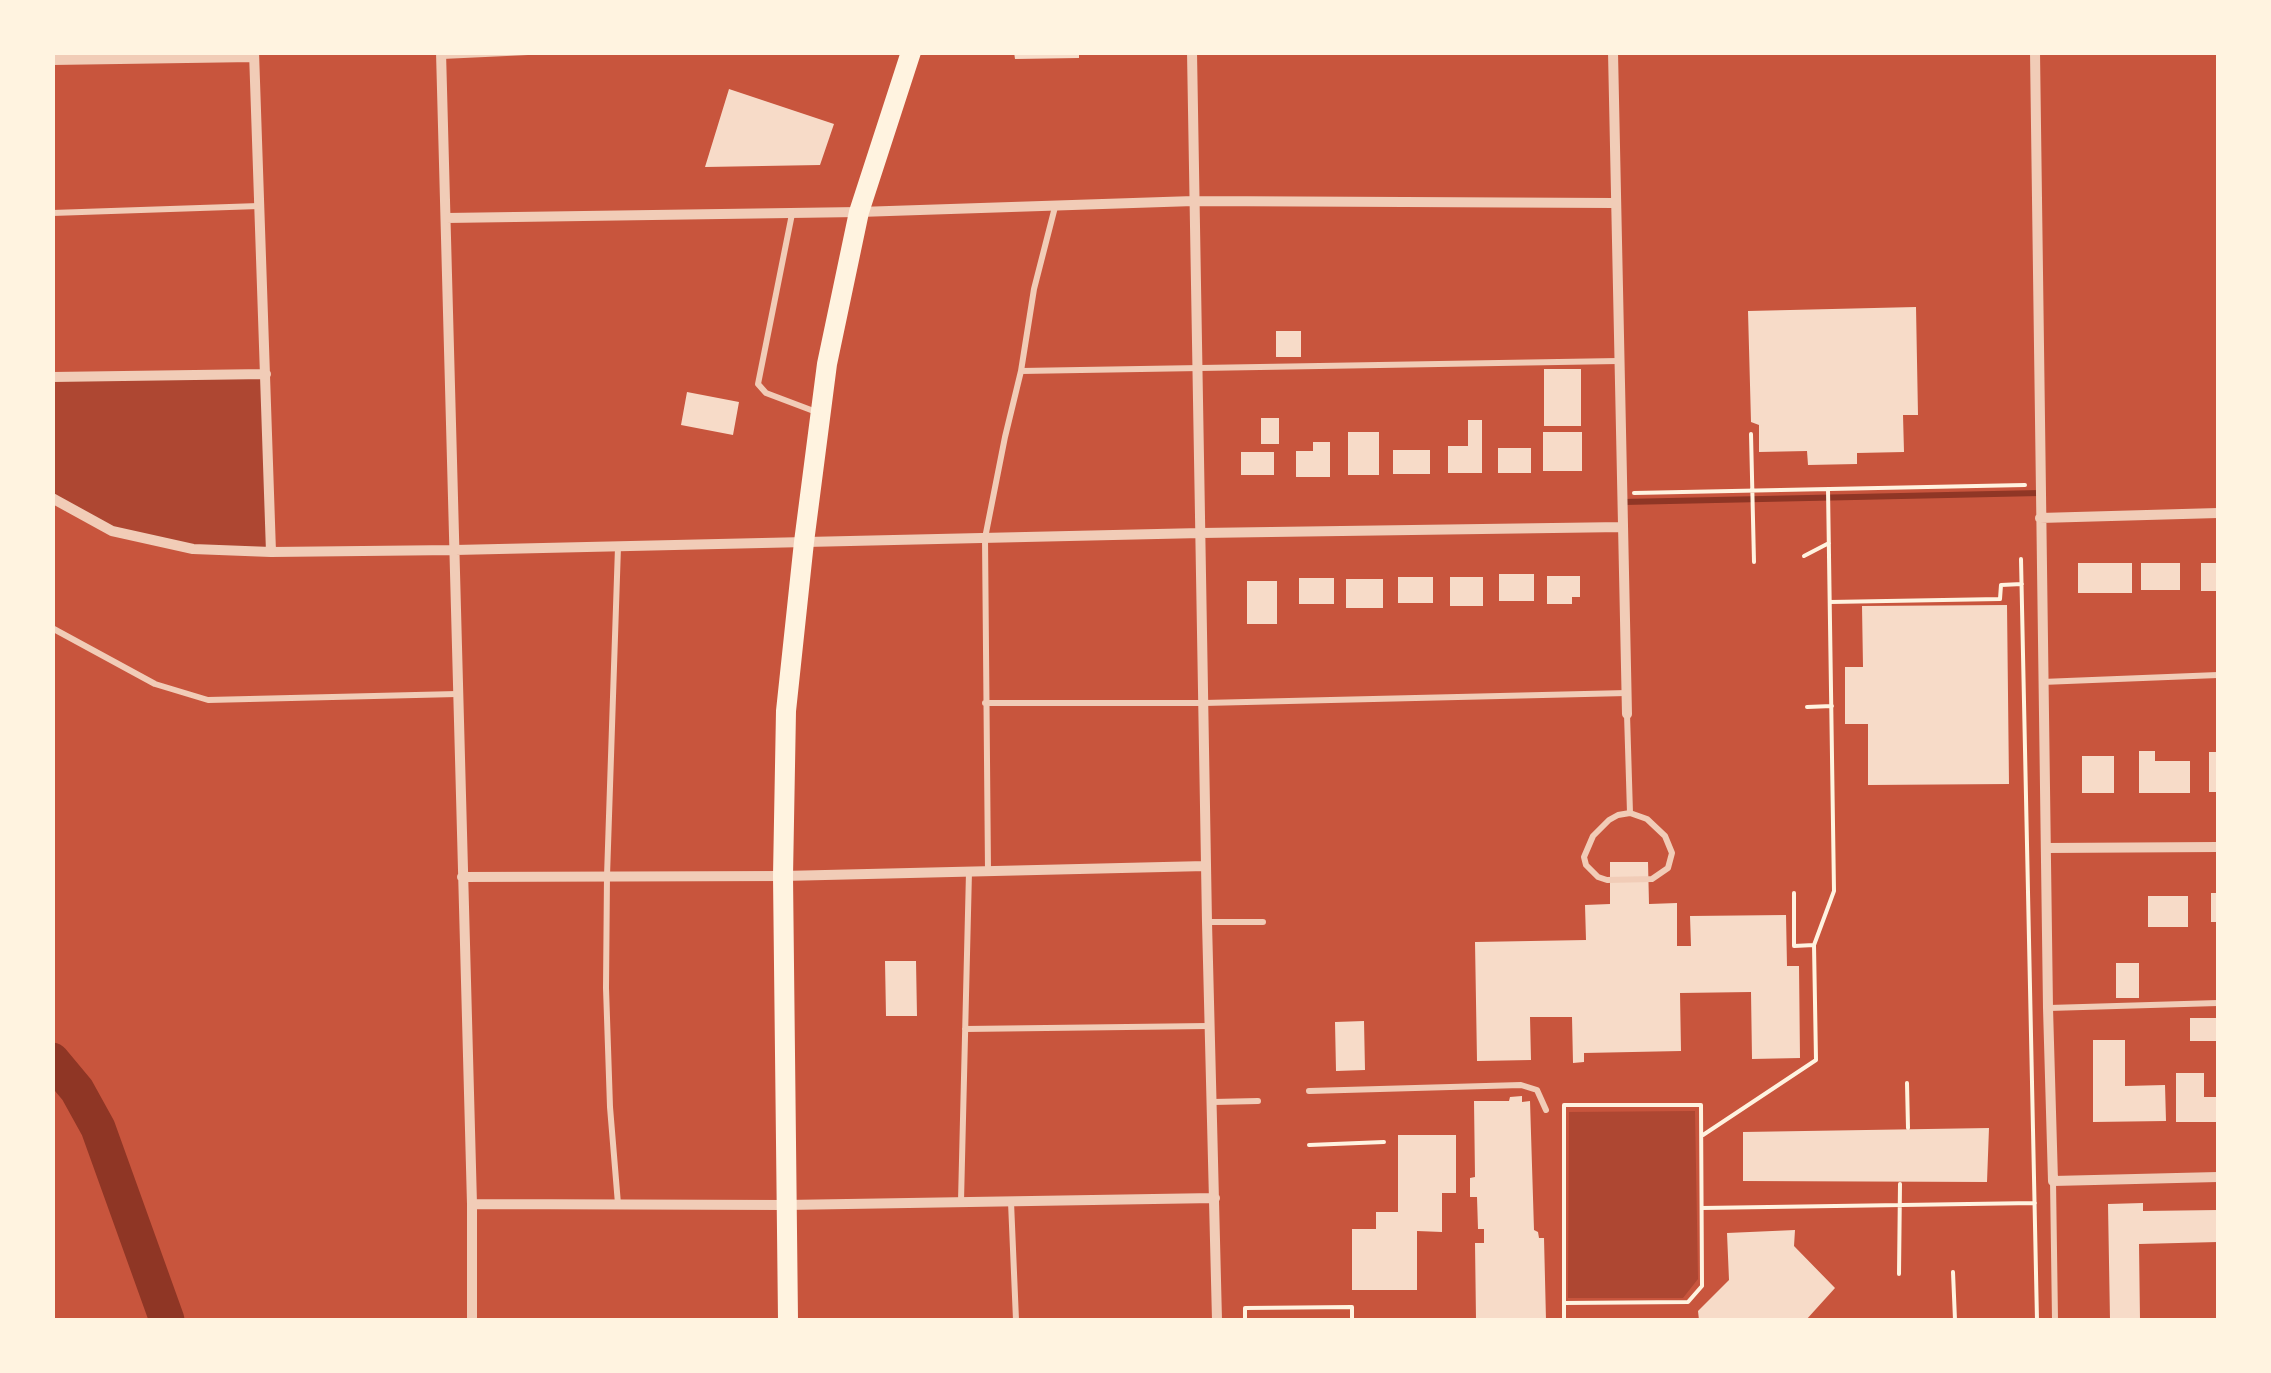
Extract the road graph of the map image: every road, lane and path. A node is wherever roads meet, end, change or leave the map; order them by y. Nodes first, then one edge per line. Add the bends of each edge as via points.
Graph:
1 (528, 52) edge
2 (911, 52) edge
3 (1192, 52) edge
4 (1612, 52) edge
5 (2035, 52) edge
6 (441, 54) edge
7 (254, 55) edge
8 (52, 60) edge
9 (1194, 201) junction
10 (1614, 203) junction
11 (1056, 205) junction
12 (260, 206) junction
13 (859, 212) junction
14 (52, 213) edge
15 (792, 213) junction
16 (446, 218) junction
17 (1620, 361) junction
18 (1197, 368) junction
19 (1021, 372) junction
20 (266, 374) junction
21 (52, 377) edge
22 (820, 413) junction
23 (1751, 434) dead end
24 (2040, 485) junction
25 (1828, 490) junction
26 (1752, 491) junction
27 (1623, 494) junction
28 (52, 498) edge
29 (2218, 513) edge
30 (2040, 518) junction
31 (1624, 527) junction
32 (1200, 533) junction
33 (985, 538) junction
34 (804, 542) junction
35 (1829, 543) junction
36 (618, 546) junction
37 (454, 550) junction
38 (271, 552) junction
39 (1804, 556) dead end
40 (2021, 560) dead end
41 (1754, 562) dead end
42 (2021, 584) junction
43 (1830, 602) junction
44 (52, 628) edge
45 (2218, 676) edge
46 (2042, 682) junction
47 (1627, 693) junction
48 (457, 694) junction
49 (1204, 702) junction
50 (985, 703) junction
51 (1832, 706) junction
52 (1807, 707) dead end
53 (1627, 714) joint
54 (1630, 813) junction
55 (2218, 847) edge
56 (2046, 848) junction
57 (1206, 866) junction
58 (988, 871) junction
59 (969, 872) junction
60 (608, 876) junction
61 (783, 876) junction
62 (462, 877) junction
63 (1794, 893) dead end
64 (1207, 922) junction
65 (1263, 922) dead end
66 (1814, 945) junction
67 (2218, 1003) edge
68 (2048, 1008) junction
69 (1210, 1026) junction
70 (965, 1029) junction
71 (1906, 1083) dead end
72 (1308, 1091) dead end
73 (1258, 1101) dead end
74 (1213, 1102) junction
75 (1546, 1110) dead end
76 (1908, 1128) dead end
77 (1702, 1136) junction
78 (1384, 1142) dead end
79 (1309, 1145) dead end
80 (2218, 1177) edge
81 (2053, 1181) junction
82 (1900, 1184) dead end
83 (1215, 1198) junction
84 (1011, 1200) junction
85 (960, 1202) junction
86 (2035, 1203) junction
87 (472, 1204) junction
88 (618, 1204) junction
89 (786, 1204) junction
90 (1900, 1205) junction
91 (1702, 1208) junction
92 (1954, 1272) dead end
93 (1899, 1274) dead end
94 (1564, 1303) junction
95 (472, 1320) edge
96 (788, 1320) edge
97 (1016, 1320) edge
98 (1218, 1320) edge
99 (1245, 1320) edge
100 (1352, 1320) edge
101 (1564, 1320) edge
102 (1954, 1320) edge
103 (2037, 1320) edge
104 (2055, 1320) edge

1 - 6 lane
2 - 13 main road
3 - 9 street
4 - 10 street
5 - 24 street
6 - 16 street
7 - 8 street
7 - 12 street
9 - 10 street
9 - 11 street
9 - 18 street
10 - 17 street
11 - 13 street
11 - 19 lane
12 - 14 lane
12 - 20 street
13 - 15 street
13 - 22 main road
15 - 16 street
15 - 22 lane via 758,384
16 - 37 street
17 - 18 lane
17 - 27 street
18 - 19 lane
18 - 32 street
19 - 33 lane
20 - 21 street
20 - 38 street
22 - 34 main road
23 - 26 path
24 - 25 path
24 - 30 street
25 - 26 path
25 - 35 path
26 - 27 path
26 - 41 path
27 - 31 street
28 - 38 street via 112,530 193,549
29 - 30 street
30 - 46 street
31 - 32 street
31 - 47 street
32 - 33 street
32 - 49 street
33 - 34 street
33 - 50 lane
34 - 36 street
34 - 61 main road via 786,711
35 - 39 path
35 - 43 path
36 - 37 street
36 - 60 lane
37 - 38 street
37 - 48 street
40 - 42 path
42 - 43 path via 2001,584 2000,599
42 - 86 path
43 - 51 path
44 - 48 lane via 155,684 208,700
45 - 46 lane
46 - 56 street
47 - 49 lane
47 - 53 street
48 - 62 street
49 - 50 lane
49 - 57 street
50 - 58 lane
51 - 52 path
51 - 66 path via 1834,891
53 - 54 lane
54 - 54 lane via 1609,820 1586,848 1586,865 1598,877 1652,878 1668,868 1672,853 1664,836
55 - 56 street
56 - 68 street
57 - 58 street
57 - 64 street
58 - 59 street
59 - 61 street
59 - 70 lane
60 - 61 street
60 - 62 street
60 - 88 lane via 606,988
61 - 89 main road
62 - 87 street
63 - 66 path via 1794,946
64 - 65 lane
64 - 69 street
66 - 77 path via 1816,1060
67 - 68 lane
68 - 81 street
69 - 70 lane
69 - 74 street
70 - 85 lane
71 - 76 path
72 - 75 lane via 1521,1085 1537,1090
73 - 74 lane
74 - 83 street
77 - 91 path
77 - 94 path via 1701,1105 1564,1105
78 - 79 path
80 - 81 street
81 - 104 lane
82 - 90 path
83 - 84 street
83 - 98 street
84 - 85 street
84 - 97 lane
85 - 89 street
86 - 90 path
86 - 103 path
87 - 88 street
87 - 95 street
88 - 89 street
89 - 96 main road
90 - 91 path
90 - 93 path
91 - 94 path via 1702,1286 1688,1302
92 - 102 path
94 - 101 path
99 - 100 path via 1245,1308 1352,1306

